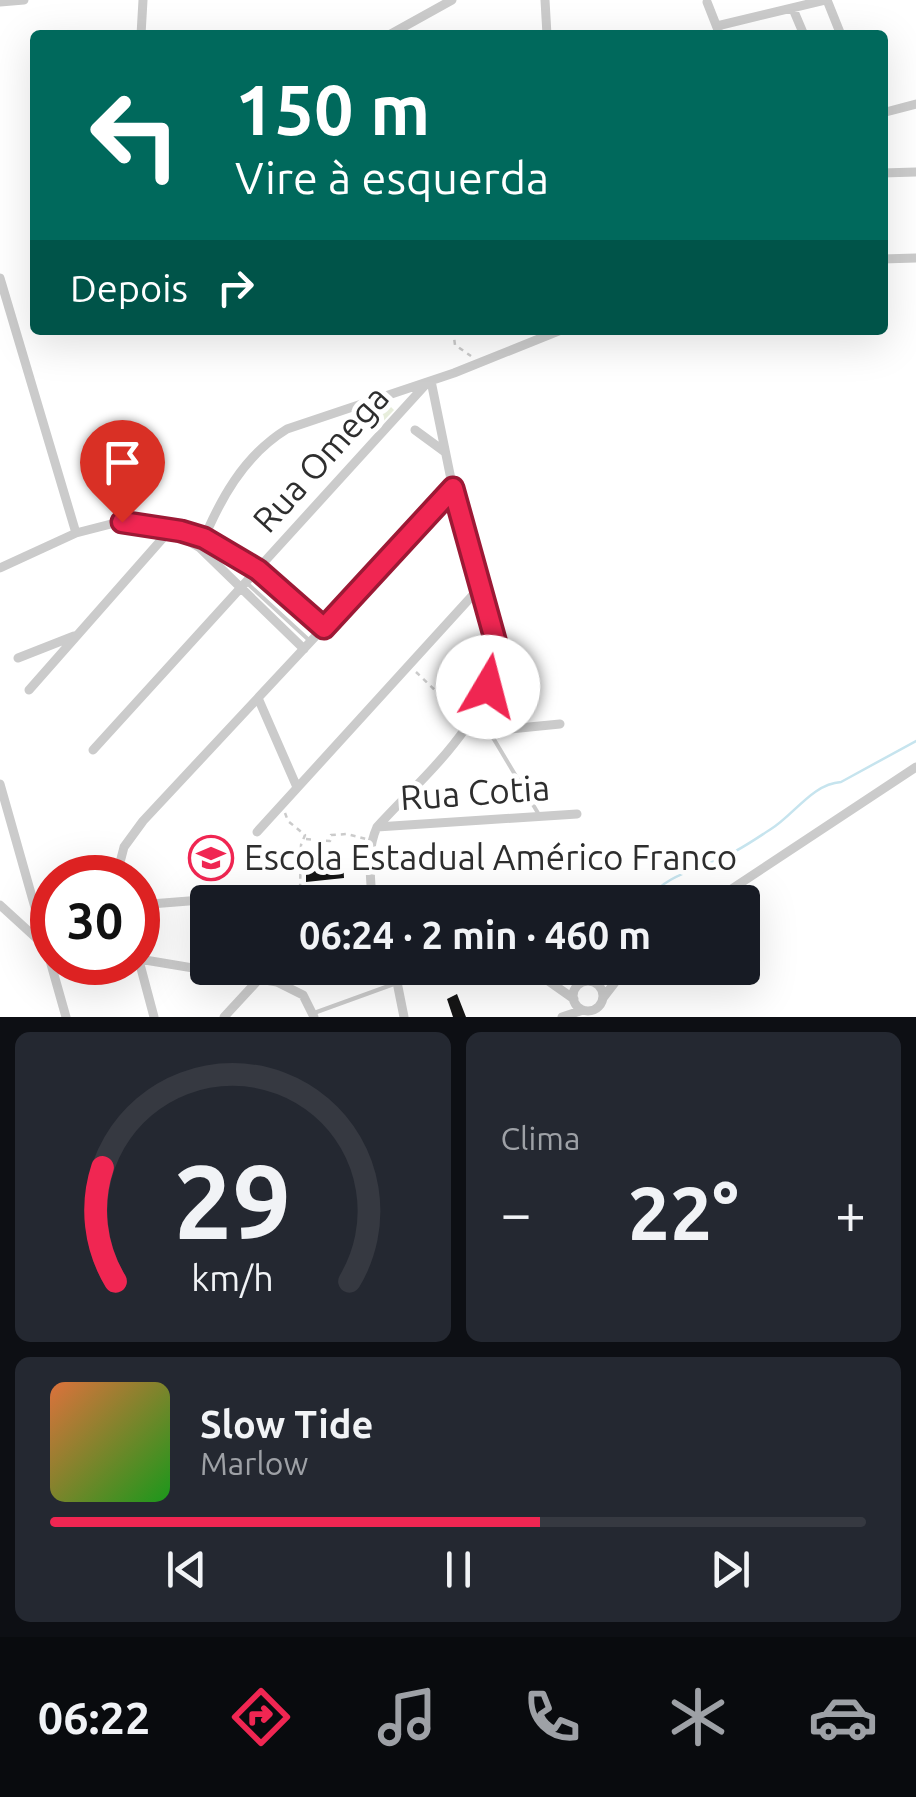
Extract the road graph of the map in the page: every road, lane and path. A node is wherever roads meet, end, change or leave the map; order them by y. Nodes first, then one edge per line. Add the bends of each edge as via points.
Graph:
1 (24, 0) edge
2 (143, 0) edge
3 (452, 0) edge
4 (545, 0) edge
5 (826, 0) edge
6 (0, 2) edge
7 (707, 2) edge
8 (794, 9) junction
9 (141, 30) edge
10 (398, 30) edge
11 (547, 30) edge
12 (719, 30) edge
13 (722, 30) edge
14 (802, 30) edge
15 (840, 30) edge
16 (916, 104) edge
17 (888, 111) edge
18 (916, 172) edge
19 (888, 173) edge
20 (916, 258) edge
21 (888, 259) edge
22 (0, 278) edge
23 (454, 335) edge
24 (548, 335) edge
25 (480, 362) junction
26 (430, 382) junction
27 (415, 430) dead end
28 (445, 452) junction
29 (453, 488) junction
30 (172, 531) junction
31 (76, 533) junction
32 (202, 543) junction
33 (0, 568) edge
34 (249, 578) junction
35 (482, 585) junction
36 (76, 636) junction
37 (314, 638) junction
38 (18, 658) dead end
39 (408, 665) junction
40 (29, 690) dead end
41 (258, 698) junction
42 (560, 724) dead end
43 (466, 726) junction
44 (489, 731) junction
45 (93, 750) dead end
46 (916, 767) edge
47 (0, 784) edge
48 (296, 785) junction
49 (282, 802) junction
50 (576, 814) dead end
51 (540, 817) junction
52 (377, 827) junction
53 (256, 832) dead end
54 (304, 839) junction
55 (371, 842) junction
56 (122, 855) edge
57 (299, 885) edge
58 (372, 885) edge
59 (738, 885) edge
60 (30, 887) edge
61 (160, 904) edge
62 (190, 904) edge
63 (0, 905) edge
64 (30, 932) edge
65 (160, 961) edge
66 (190, 965) edge
67 (58, 985) edge
68 (145, 985) edge
69 (254, 985) edge
70 (284, 985) edge
71 (389, 985) edge
72 (398, 985) edge
73 (554, 985) edge
74 (595, 985) edge
75 (613, 985) edge
76 (602, 1000) junction
77 (582, 1008) edge
78 (314, 1015) edge
79 (66, 1017) edge
80 (154, 1017) edge
81 (224, 1017) edge
82 (404, 1017) edge
83 (560, 1017) edge
84 (601, 1017) edge

1 - 6 street
2 - 9 street
3 - 10 street
4 - 11 street
5 - 8 street
5 - 15 street
7 - 12 street
8 - 13 street
8 - 14 street
16 - 17 street
18 - 19 street
20 - 21 street
22 - 31 street
23 - 25 path via 455,345
24 - 25 street
25 - 26 street
26 - 28 street
26 - 32 street via 265,442 239,471
26 - 34 street, Rua Omega
27 - 28 street
28 - 29 street
29 - 35 street
29 - 37 street
30 - 31 street via 122,522
30 - 32 street
30 - 36 street
31 - 33 street
32 - 34 street
32 - 34 street
34 - 37 street
34 - 37 street
34 - 45 street, Rua Omega
35 - 39 street
35 - 43 street via 496,659
36 - 38 street
36 - 40 street
37 - 41 street
39 - 43 path
39 - 48 street
41 - 48 street
41 - 56 street via 132,834
42 - 44 street
43 - 44 street
43 - 52 street
44 - 51 lane
46 - 59 street
47 - 60 street
48 - 49 street
49 - 53 street
49 - 54 path
50 - 51 street, Rua Cotia
51 - 52 street, Rua Cotia
52 - 55 street
54 - 55 path via 330,841 330,835 346,834
54 - 57 path
55 - 58 street
61 - 62 street
63 - 64 street
65 - 66 street
67 - 79 street
68 - 80 street
69 - 81 street
70 - 78 street via 304,995
71 - 78 lane
72 - 82 street
73 - 77 street
74 - 76 street
75 - 76 street
76 - 77 street via 596,1009
76 - 84 street
77 - 83 street

